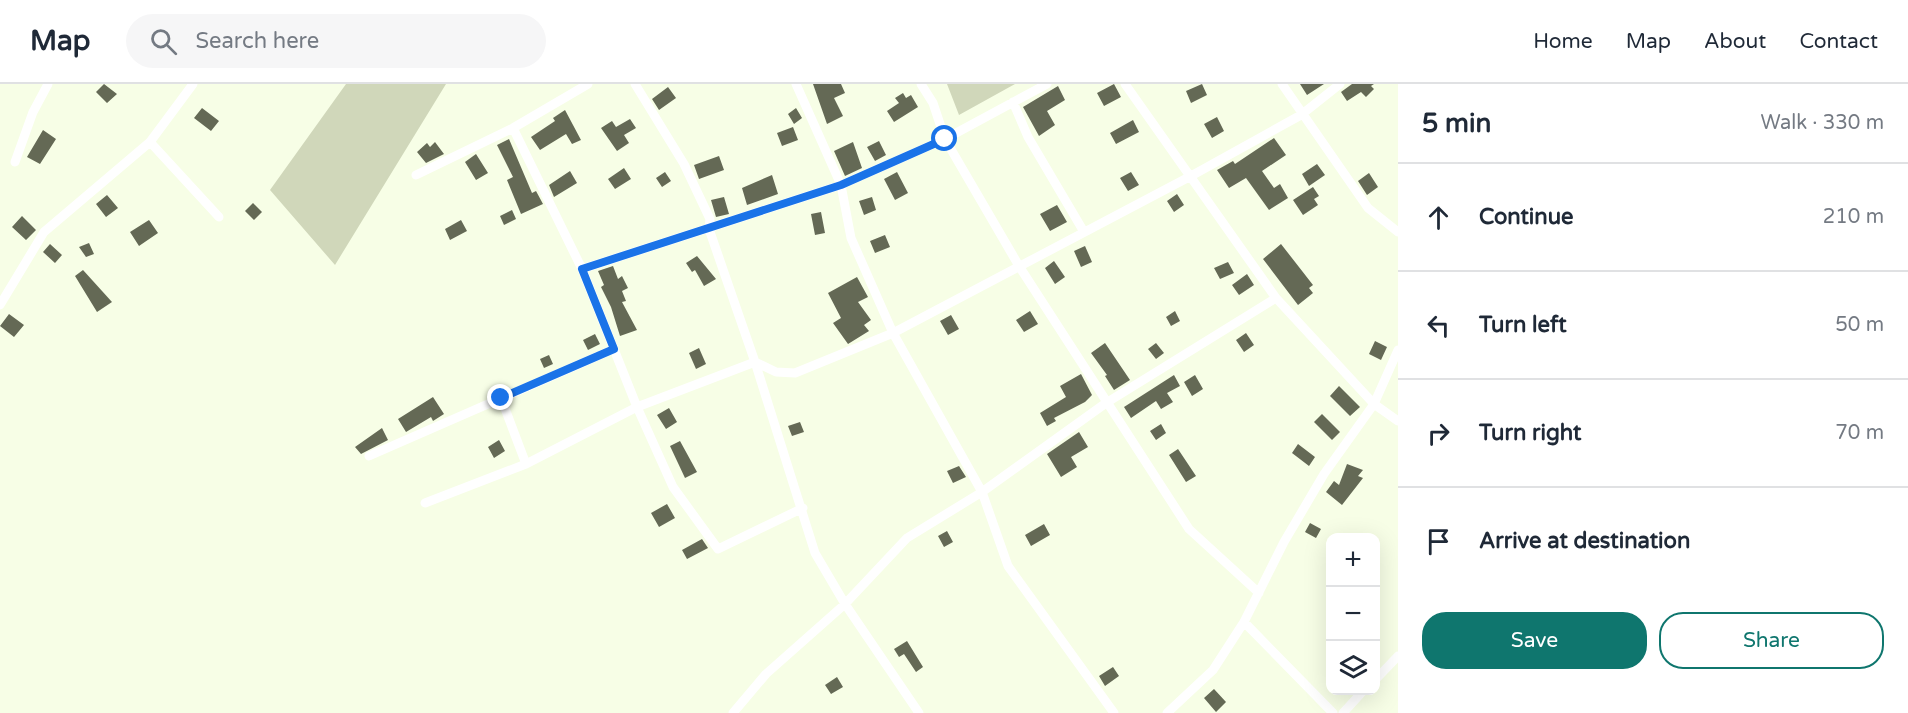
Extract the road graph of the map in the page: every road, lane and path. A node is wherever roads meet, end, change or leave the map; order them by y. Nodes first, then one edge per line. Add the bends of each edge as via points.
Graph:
1 (48, 84) edge
2 (193, 84) edge
3 (588, 84) edge
4 (635, 84) edge
5 (796, 84) edge
6 (921, 84) edge
7 (1047, 84) edge
8 (1125, 84) edge
9 (1282, 84) edge
10 (1340, 84) edge
11 (1012, 102) junction
12 (1301, 115) junction
13 (513, 128) junction
14 (945, 139) junction
15 (150, 142) junction
16 (15, 162) dead end
17 (416, 175) dead end
18 (1191, 177) junction
19 (841, 185) junction
20 (219, 217) dead end
21 (709, 229) junction
22 (1084, 232) junction
23 (1398, 232) edge
24 (1019, 266) junction
25 (582, 269) junction
26 (1276, 298) junction
27 (0, 305) edge
28 (892, 333) junction
29 (614, 349) junction
30 (1398, 350) edge
31 (755, 362) junction
32 (501, 398) junction
33 (1106, 402) junction
34 (1374, 404) junction
35 (637, 407) junction
36 (1398, 422) edge
37 (369, 456) dead end
38 (526, 464) junction
39 (982, 492) junction
40 (425, 503) dead end
41 (803, 508) junction
42 (1259, 593) junction
43 (844, 604) junction
44 (1244, 622) junction
45 (1398, 656) edge
46 (1380, 675) edge
47 (1360, 695) edge
48 (733, 713) edge
49 (919, 713) edge
50 (1114, 713) edge
51 (1167, 713) edge
52 (1333, 713) edge
53 (1343, 713) edge

1 - 16 street
2 - 15 street
3 - 13 street
4 - 21 street via 700,194 710,219
5 - 19 street
6 - 14 street via 933,103
7 - 11 street
8 - 18 street
9 - 12 street
10 - 12 street
11 - 14 street
11 - 22 street
12 - 18 street
12 - 23 street via 1368,208
13 - 17 street
13 - 25 street
14 - 19 street
14 - 24 street
15 - 20 street
15 - 27 street via 44,232
18 - 22 street
18 - 26 street
19 - 21 street
19 - 28 street via 851,238
21 - 25 street
21 - 31 street
22 - 24 street
24 - 28 street
24 - 33 street
25 - 29 street
26 - 33 street
26 - 34 street
28 - 31 street via 795,373 776,372
28 - 39 street
29 - 32 street
29 - 35 street
30 - 34 street
31 - 35 street
31 - 41 street
32 - 37 street
32 - 38 street
33 - 39 street
33 - 42 street via 1189,529
34 - 36 street
34 - 42 street via 1324,474
35 - 38 street
35 - 41 street via 673,487 718,549
38 - 40 street
39 - 43 street via 907,538
39 - 50 street via 1008,566
41 - 43 street via 815,552
42 - 44 street
43 - 48 street via 766,674
43 - 49 street
44 - 51 street via 1213,670
44 - 52 street
45 - 46 street
47 - 53 street

